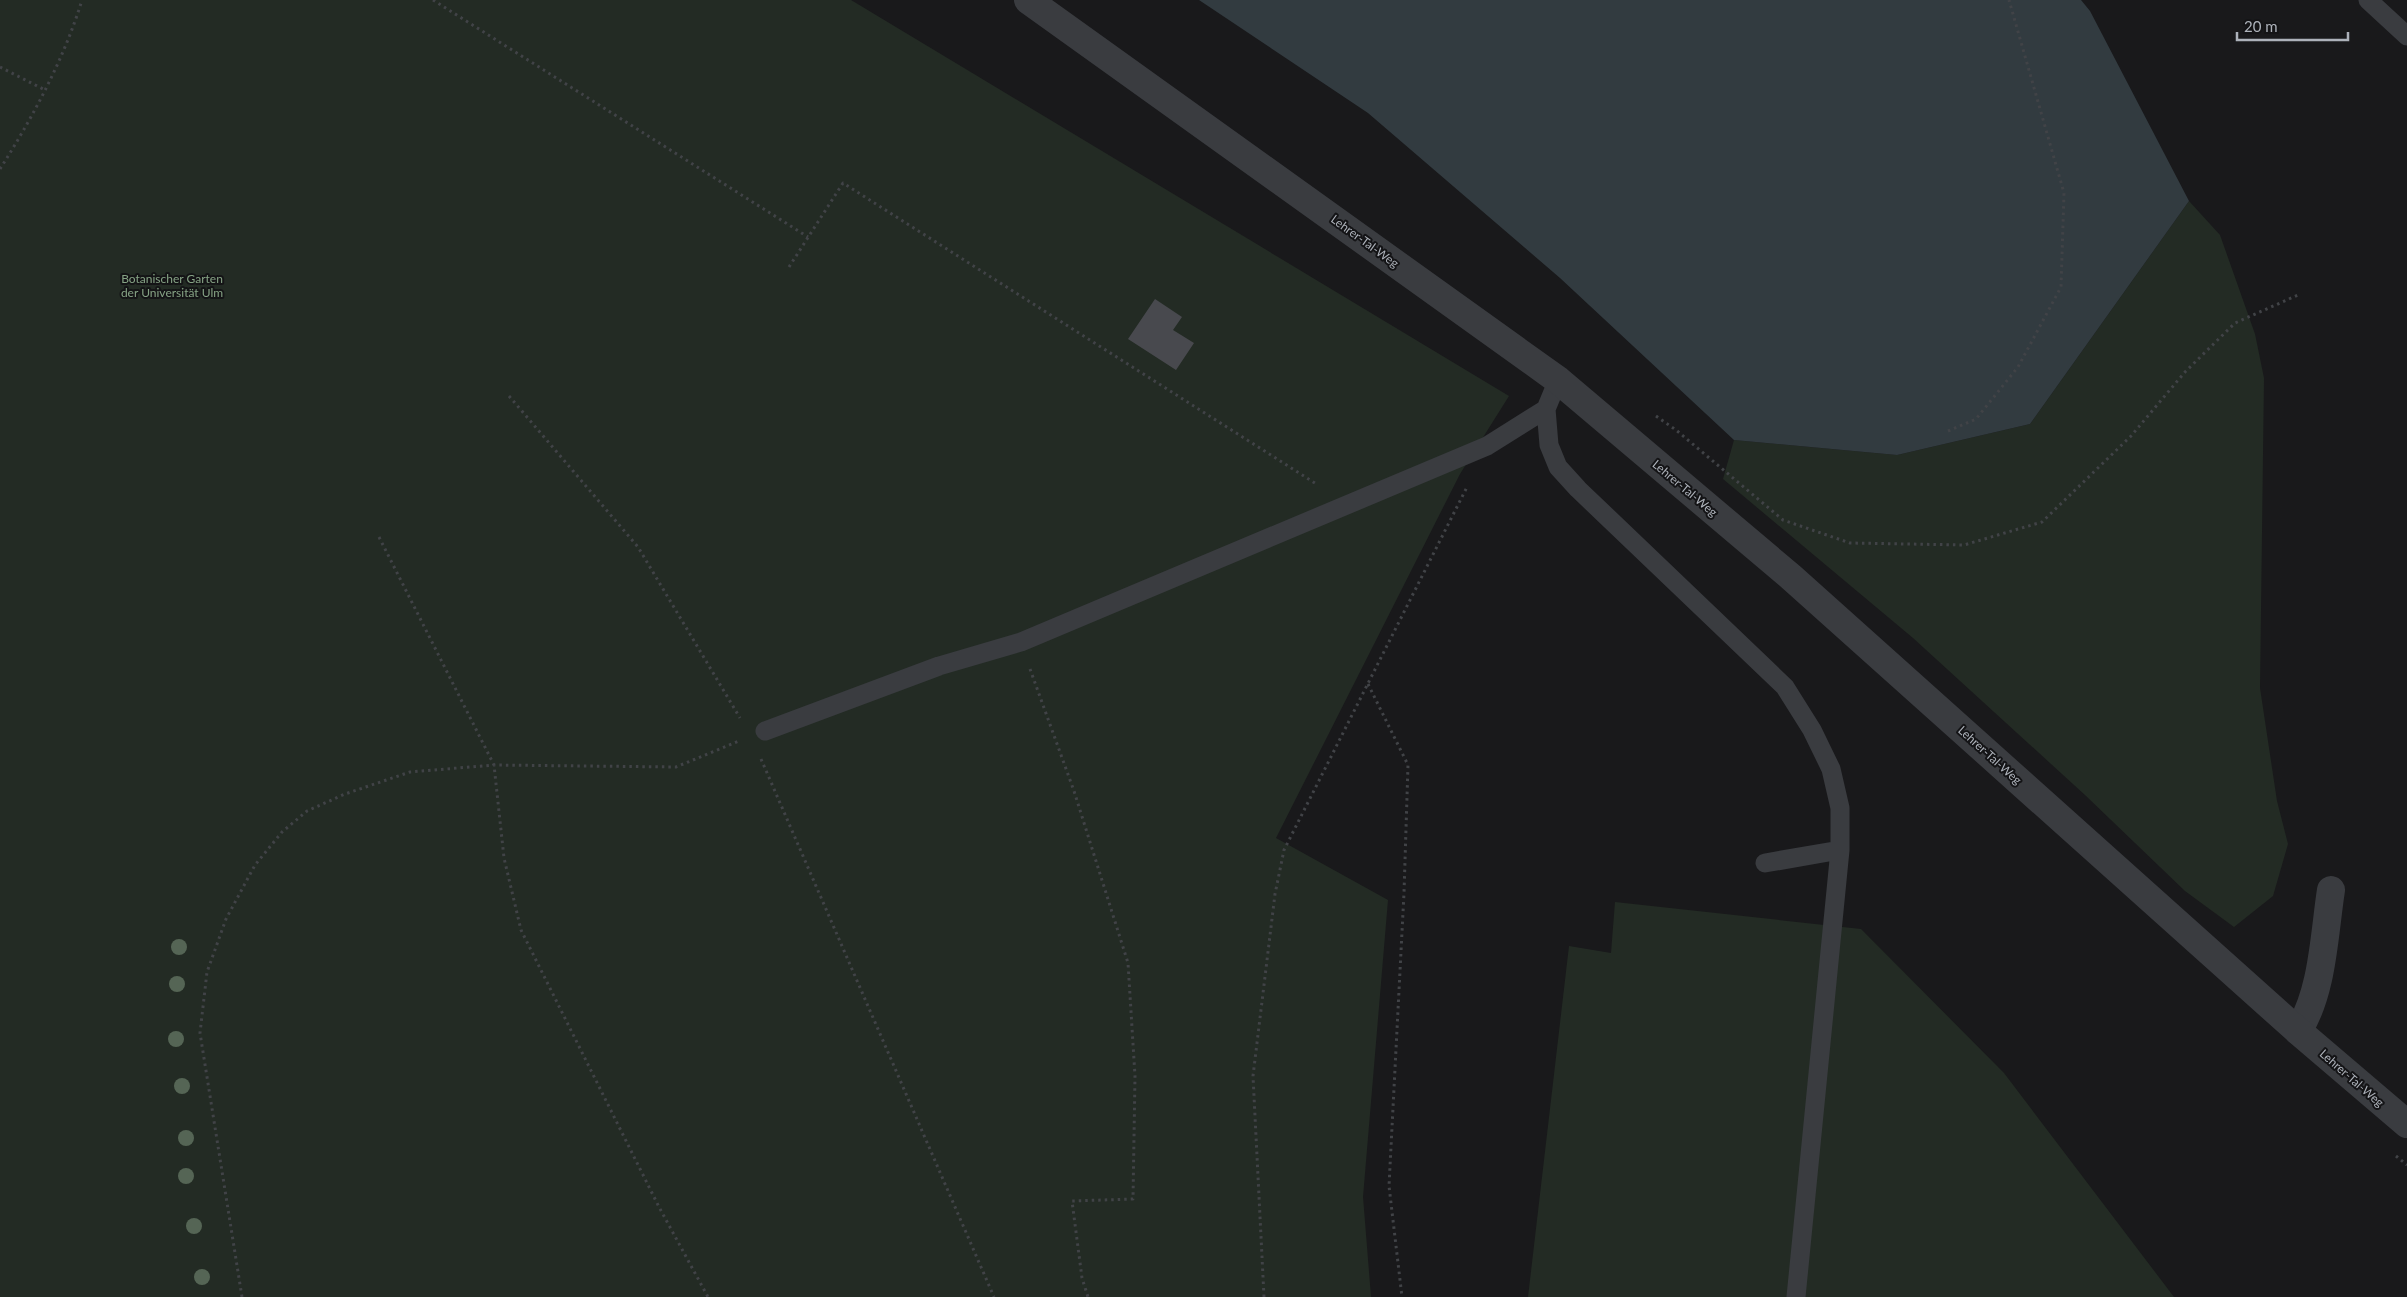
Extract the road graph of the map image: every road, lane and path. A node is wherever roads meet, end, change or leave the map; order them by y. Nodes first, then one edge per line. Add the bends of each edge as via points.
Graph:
1 (82, 0) edge
2 (433, 0) edge
3 (1028, 0) edge
4 (2008, 0) edge
5 (2368, 0) edge
6 (2407, 36) edge
7 (0, 67) edge
8 (45, 90) junction
9 (0, 169) edge
10 (808, 237) junction
11 (789, 268) dead end
12 (2298, 295) dead end
13 (1558, 380) junction
14 (509, 396) dead end
15 (1546, 409) junction
16 (1653, 414) dead end
17 (1948, 431) dead end
18 (1487, 446) junction
19 (1348, 504) junction
20 (379, 538) dead end
21 (1020, 642) junction
22 (1368, 684) junction
23 (758, 734) junction
24 (494, 765) junction
25 (1840, 850) junction
26 (1765, 863) dead end
27 (2331, 890) dead end
28 (2298, 1031) junction
29 (2407, 1124) edge
30 (242, 1297) edge
31 (708, 1297) edge
32 (994, 1297) edge
33 (1088, 1297) edge
34 (1264, 1297) edge
35 (1402, 1297) edge
36 (1796, 1297) edge

1 - 8 path
2 - 10 path
3 - 13 street, Lehrer-Tal-Weg
4 - 17 path via 2064,193 2061,287 2018,367 1976,419
5 - 6 lane
7 - 8 path
8 - 9 path
10 - 11 path
10 - 19 path via 843,184
12 - 16 path via 2235,323 2185,372 2131,436 2042,522 1964,545 1850,543 1782,520
13 - 15 lane
13 - 28 street, Lehrer-Tal-Weg via 1791,577
14 - 23 path via 638,547
15 - 18 lane
15 - 25 lane via 1549,445 1558,467 1785,687 1812,730 1831,770 1840,808
18 - 19 lane
18 - 22 path
19 - 21 lane
20 - 24 path
21 - 23 lane via 940,666
21 - 33 path via 1074,791 1128,963 1135,1076 1133,1199 1072,1201 1082,1278
22 - 34 path via 1284,850 1275,894 1253,1076
22 - 35 path via 1408,765 1389,1186
23 - 24 path via 676,767
23 - 32 path
24 - 30 path via 410,772 307,811 282,832 255,865 226,919 207,972 200,1033
24 - 31 path via 504,858 522,930 658,1207
25 - 26 lane
25 - 36 lane
27 - 28 street via 2318,974 2306,1019
28 - 29 street, Lehrer-Tal-Weg

